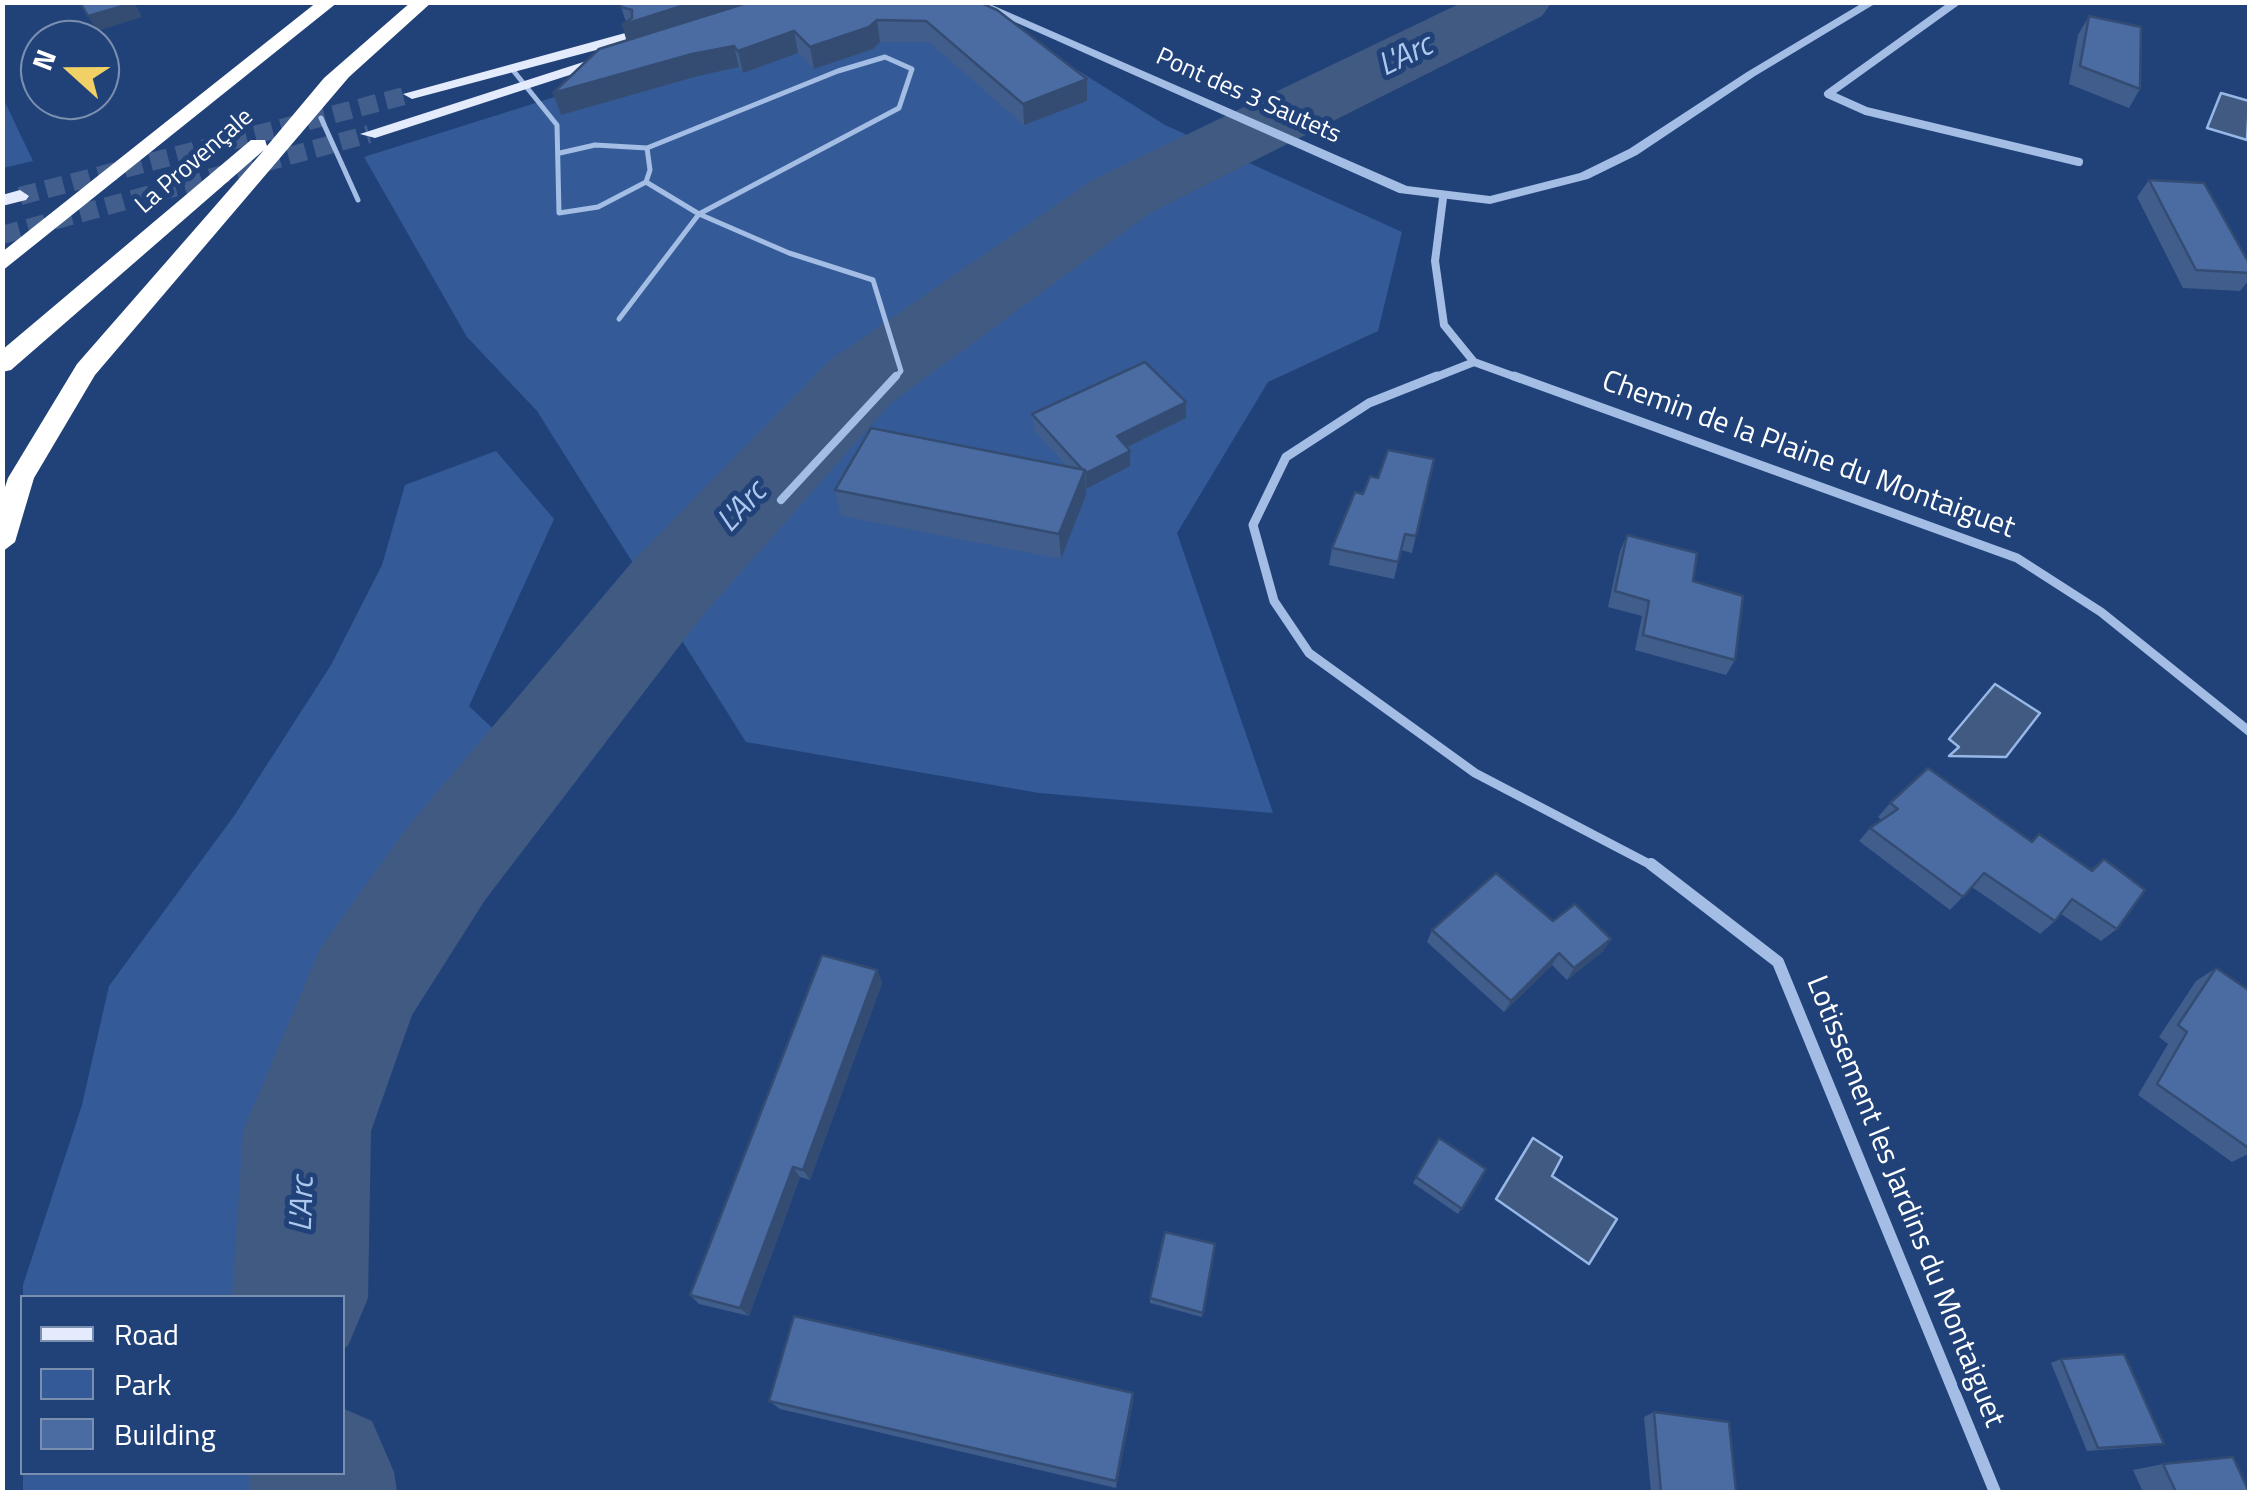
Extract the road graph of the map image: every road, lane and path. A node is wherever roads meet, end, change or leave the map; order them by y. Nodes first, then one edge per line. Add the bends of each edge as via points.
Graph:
1 (330, 2) edge
2 (423, 2) edge
3 (975, 2) edge
4 (1872, 2) edge
5 (1956, 2) edge
6 (681, 22) edge
7 (674, 40) edge
8 (512, 68) junction
9 (345, 69) junction
10 (526, 85) junction
11 (412, 94) tunnel mouth
12 (321, 118) dead end
13 (369, 134) tunnel mouth
14 (647, 148) junction
15 (560, 153) junction
16 (2079, 162) dead end
17 (646, 182) junction
18 (1443, 198) junction
19 (358, 200) dead end
20 (699, 214) junction
21 (2, 264) edge
22 (619, 320) dead end
23 (1474, 362) junction
24 (2, 364) edge
25 (781, 500) dead end
26 (2, 542) edge
27 (2250, 732) edge
28 (1995, 1492) edge

1 - 21 highway, La Provençale
2 - 9 highway, La Provençale
3 - 18 street, Pont des 3 Sautets via 1370,177
4 - 18 street, Pont des 3 Sautets via 1584,176 1490,200
5 - 16 street via 1828,94 1866,111
6 - 8 main road
7 - 10 main road
8 - 10 lane
8 - 11 main road
9 - 24 highway, La Provençale
9 - 26 highway via 86,370 21,478
10 - 13 main road
10 - 15 lane via 557,126
12 - 19 lane
14 - 15 lane via 594,145
14 - 17 lane
14 - 20 lane via 854,66 885,57 912,69 899,108
15 - 17 lane via 559,213 598,207
17 - 20 lane
18 - 23 street via 1435,261 1444,325
20 - 22 lane
20 - 25 lane via 873,280 900,371
23 - 27 street, Chemin de la Plaine du Montaiguet via 2017,558 2101,612
23 - 28 street, Lotissement les Jardins du Montaiguet via 1369,403 1286,456 1253,525 1274,601 1309,653 1475,773 1658,868 1778,962

